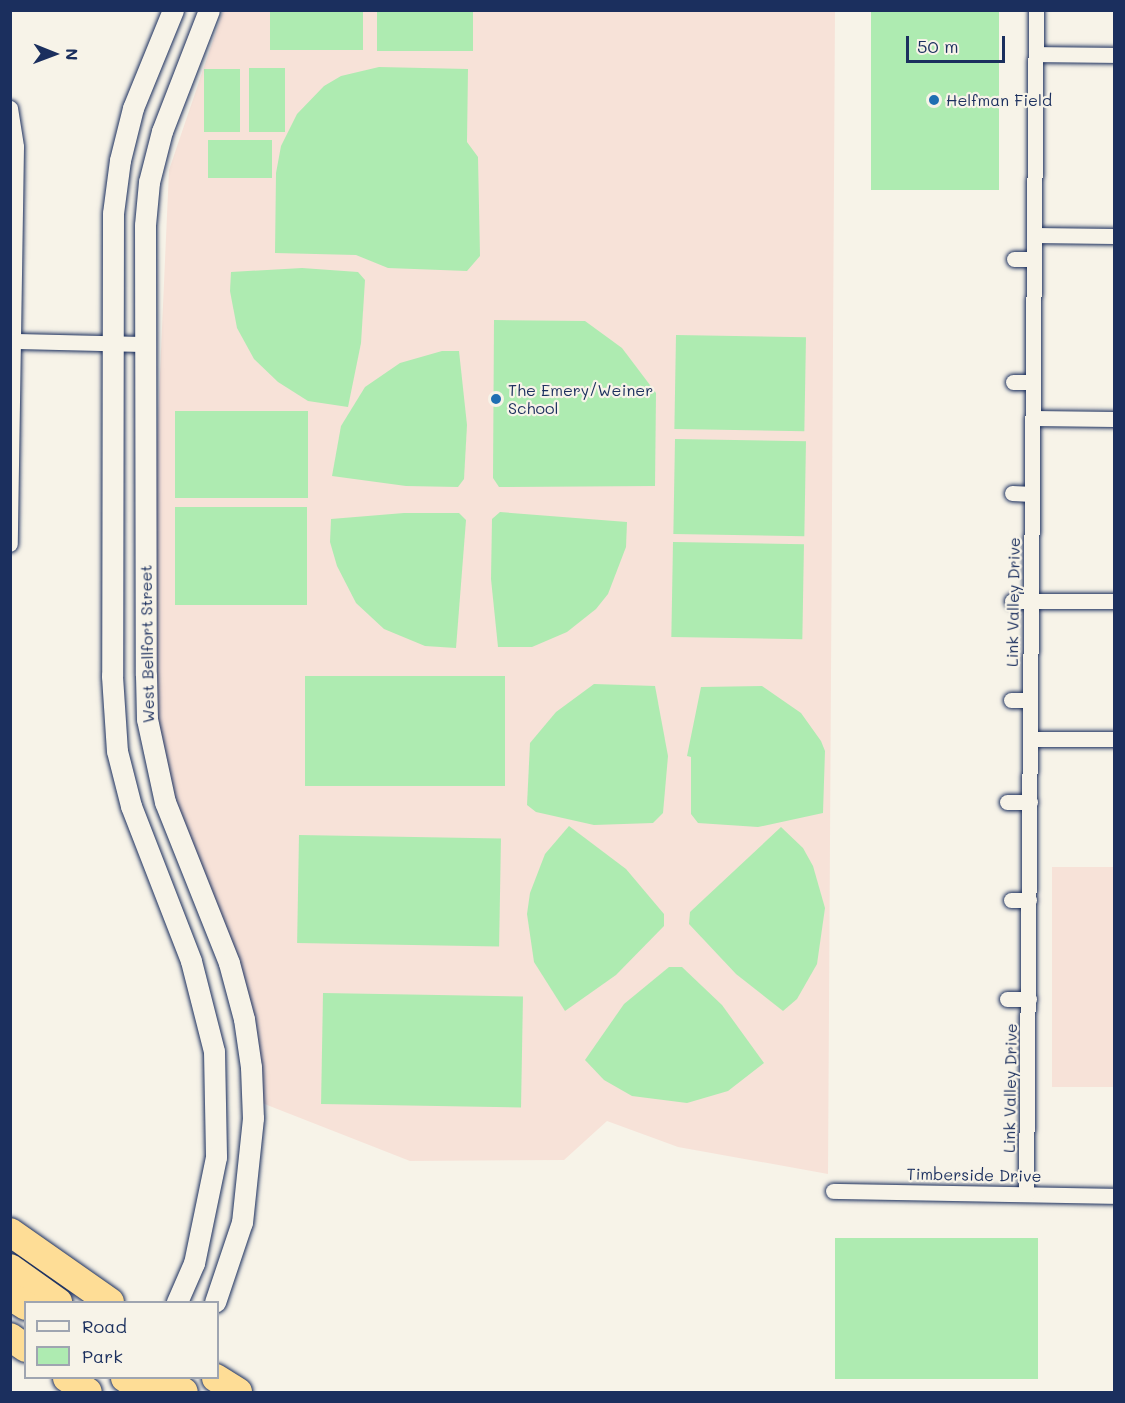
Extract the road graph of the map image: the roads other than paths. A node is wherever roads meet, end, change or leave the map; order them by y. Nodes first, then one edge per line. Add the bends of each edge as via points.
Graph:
1 (173, 10) edge
2 (209, 10) edge
3 (1036, 10) edge
4 (1036, 54) junction
5 (1114, 55) edge
6 (10, 108) edge
7 (1034, 235) junction
8 (1114, 236) edge
9 (1014, 259) dead end
10 (1034, 259) junction
11 (14, 341) junction
12 (112, 343) junction
13 (145, 344) junction
14 (1012, 382) dead end
15 (1033, 382) junction
16 (1033, 418) junction
17 (1114, 418) edge
18 (1012, 493) dead end
19 (1032, 494) junction
20 (10, 544) edge
21 (1012, 601) dead end
22 (1031, 601) junction
23 (1114, 601) edge
24 (146, 675) junction
25 (112, 676) junction
26 (1011, 700) dead end
27 (1030, 700) junction
28 (1030, 739) junction
29 (1114, 739) edge
30 (1007, 802) dead end
31 (1030, 802) junction
32 (201, 898) junction
33 (1011, 900) dead end
34 (1029, 900) junction
35 (170, 911) junction
36 (1007, 999) dead end
37 (1029, 999) junction
38 (219, 1115) junction
39 (253, 1118) junction
40 (833, 1191) dead end
41 (1026, 1194) junction
42 (1114, 1196) edge
43 (10, 1232) edge
44 (10, 1268) edge
45 (10, 1296) edge
46 (57, 1301) edge
47 (109, 1301) edge
48 (177, 1301) edge
49 (215, 1301) edge
50 (24, 1305) edge
51 (10, 1337) edge
52 (24, 1347) edge
53 (70, 1379) edge
54 (128, 1379) edge
55 (166, 1379) edge
56 (219, 1379) edge
57 (88, 1392) edge
58 (146, 1392) edge
59 (184, 1392) edge
60 (238, 1392) edge

1 - 12 main road, West Bellfort Street via 133,108 120,160 113,213
2 - 13 main road, West Bellfort Street via 162,131 149,182
3 - 4 street, Link Valley Drive
4 - 5 street
4 - 7 street, Link Valley Drive
6 - 11 street via 16,147
7 - 8 street
7 - 10 street, Link Valley Drive
9 - 10 street
10 - 15 street, Link Valley Drive
11 - 12 street
11 - 20 street
12 - 13 street
12 - 25 main road, West Bellfort Street
13 - 24 main road, West Bellfort Street
14 - 15 street
15 - 16 street, Link Valley Drive
16 - 17 street
16 - 19 street, Link Valley Drive
18 - 19 street
19 - 22 street, Link Valley Drive
21 - 22 street
22 - 23 street
22 - 27 street, Link Valley Drive
24 - 25 main road
24 - 32 main road, West Bellfort Street via 154,762 179,846
25 - 35 main road, West Bellfort Street via 117,751 131,806
26 - 27 street
27 - 28 street, Link Valley Drive
28 - 29 street
28 - 31 street, Link Valley Drive
30 - 31 street
31 - 34 street, Link Valley Drive
32 - 35 main road
32 - 39 main road, West Bellfort Street via 229,963 244,1019
33 - 34 street
34 - 37 street, Link Valley Drive
35 - 38 main road, West Bellfort Street via 204,1003 214,1051
36 - 37 street
37 - 41 street, Link Valley Drive
38 - 39 main road
38 - 48 main road, West Bellfort Street via 207,1214 194,1263
39 - 49 main road, West Bellfort Street via 242,1222
40 - 41 street, Timberside Drive
41 - 42 street, Timberside Drive
43 - 47 highway
44 - 46 highway
45 - 50 highway
51 - 52 highway
53 - 57 highway
54 - 58 highway, bridge
55 - 59 highway, bridge
56 - 60 highway

